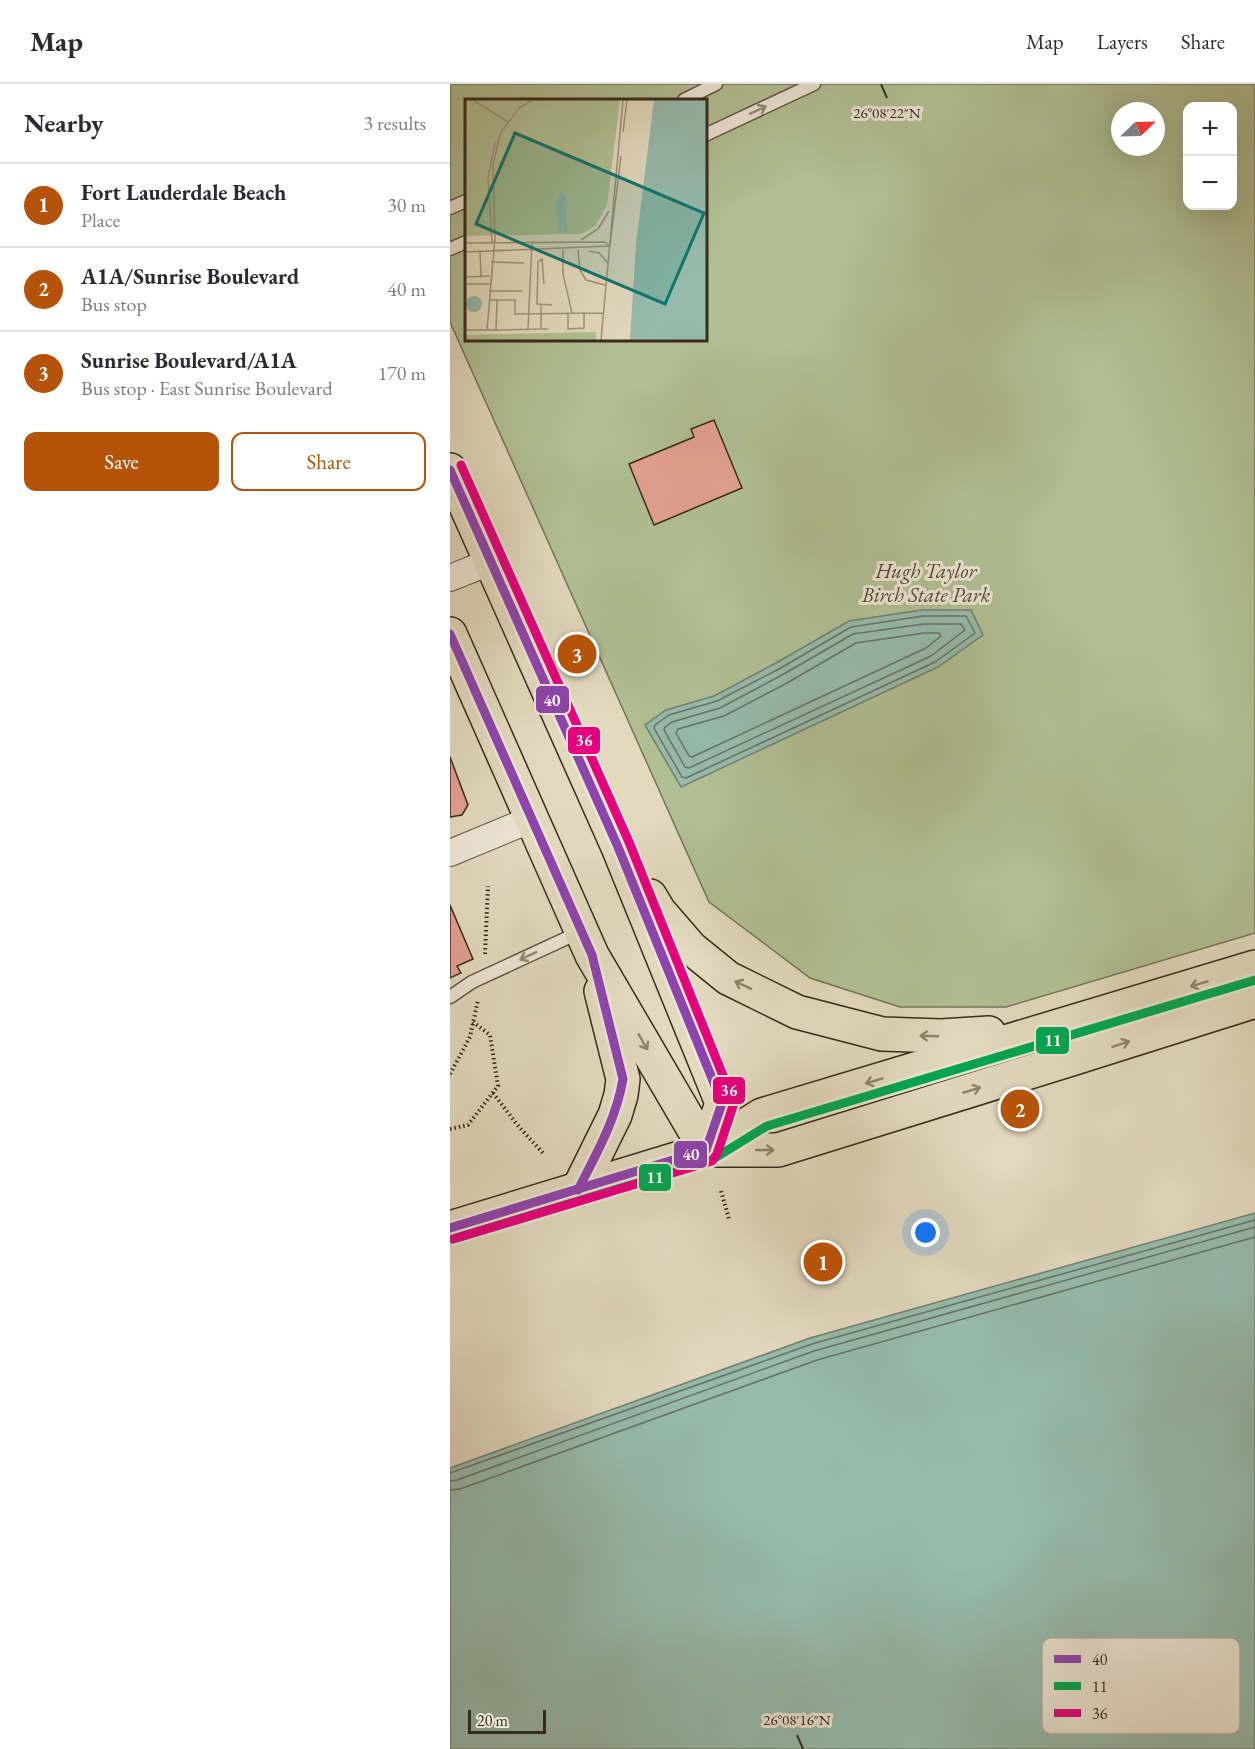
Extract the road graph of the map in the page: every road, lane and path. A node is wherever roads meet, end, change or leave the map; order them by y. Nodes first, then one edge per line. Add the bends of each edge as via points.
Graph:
1 (716, 84) edge
2 (810, 85) edge
3 (686, 99) edge
4 (706, 135) edge
5 (465, 201) edge
6 (450, 208) edge
7 (465, 242) edge
8 (450, 249) edge
9 (450, 470) edge
10 (490, 562) junction
11 (450, 578) edge
12 (450, 634) edge
13 (532, 819) junction
14 (618, 847) junction
15 (450, 853) edge
16 (587, 943) junction
17 (1255, 967) edge
18 (450, 997) edge
19 (1255, 1001) edge
20 (473, 1022) dead end
21 (1051, 1028) junction
22 (493, 1093) junction
23 (450, 1129) edge
24 (706, 1150) junction
25 (543, 1153) dead end
26 (578, 1190) junction
27 (721, 1191) dead end
28 (729, 1219) dead end
29 (450, 1228) edge

1 - 3 lane
4 -> 2 lane
5 - 6 lane
7 - 8 lane
9 - 10 main road
10 - 11 street
10 - 14 main road
12 - 13 main road
13 - 15 street
13 - 16 main road
21 -> 14 main road via 941,1036 882,1034 797,1011 728,978 691,948 659,911
14 - 24 main road via 722,1103
16 -> 18 lane via 472,982
16 -> 24 main road
16 - 26 main road via 622,1079 615,1115
17 -> 21 main road
24 -> 19 main road via 778,1150
20 - 22 path via 490,1035 498,1086
21 -> 24 main road via 762,1115
22 - 23 path via 468,1125
22 - 25 path
24 - 26 main road
26 - 29 main road
27 - 28 path

